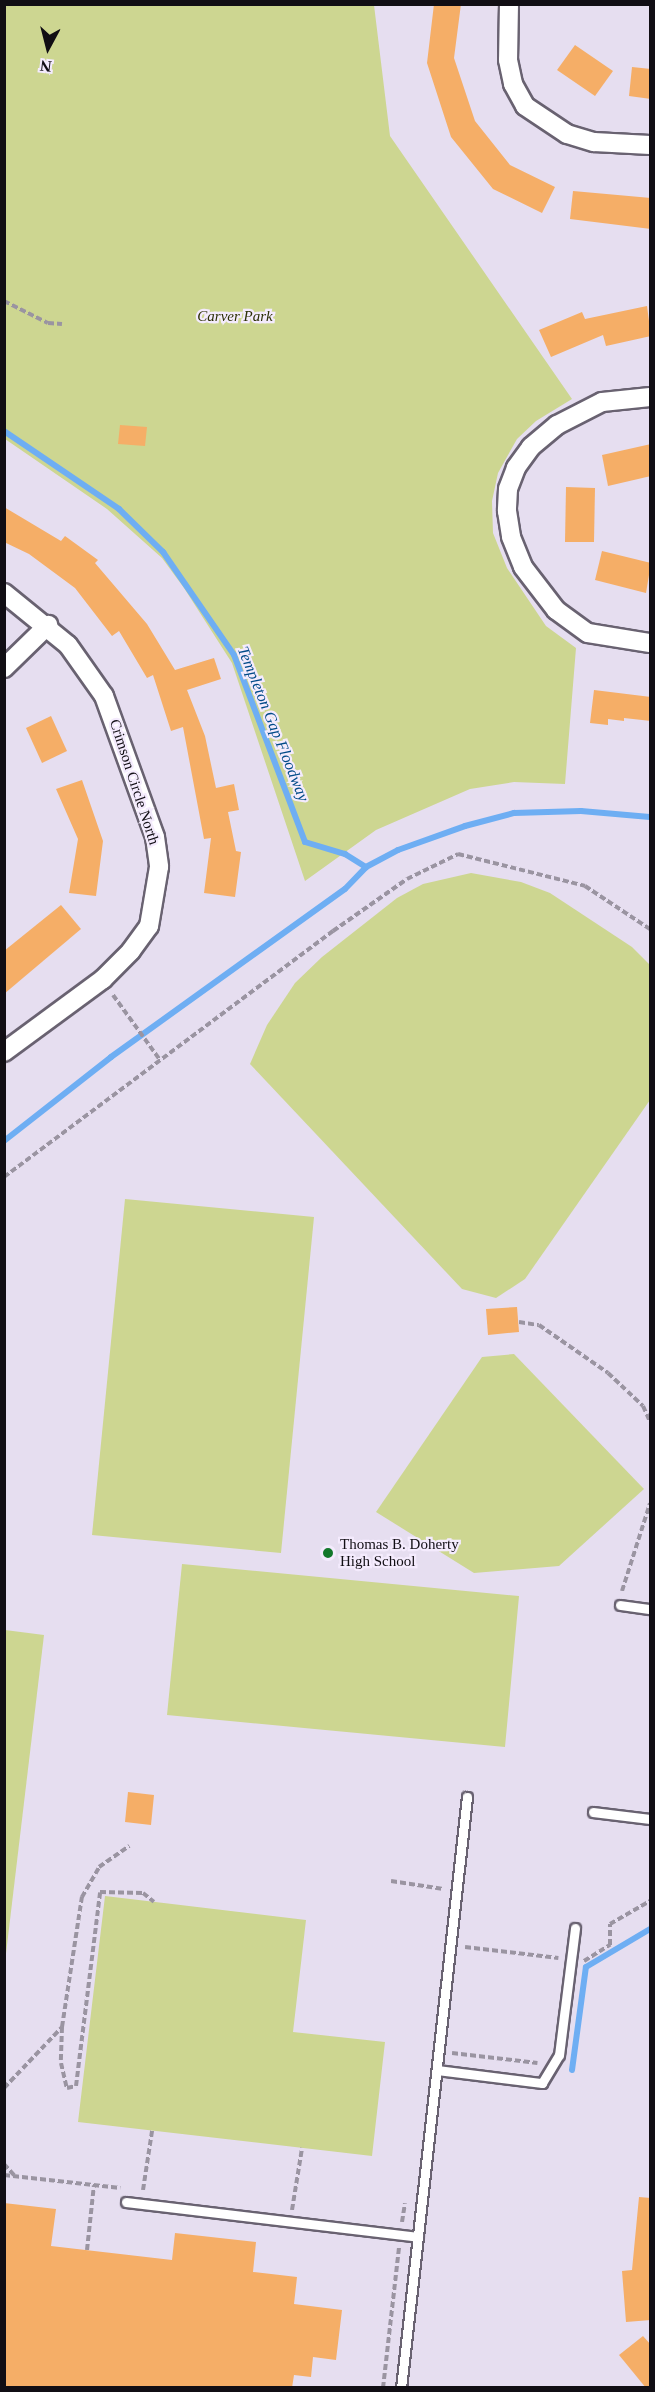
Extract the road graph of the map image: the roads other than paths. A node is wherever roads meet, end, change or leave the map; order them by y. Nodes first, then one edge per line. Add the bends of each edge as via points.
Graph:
1 (508, 9) edge
2 (651, 145) edge
3 (651, 397) edge
4 (4, 593) edge
5 (48, 625) junction
6 (651, 643) edge
7 (4, 668) edge
8 (4, 1052) edge
9 (620, 1605) road end
10 (651, 1609) edge
11 (467, 1797) dead end
12 (593, 1812) dead end
13 (651, 1819) edge
14 (575, 1928) dead end
15 (437, 2070) junction
16 (126, 2202) dead end
17 (418, 2237) junction
18 (401, 2388) edge

1 - 2 street via 508,60 513,84 525,106 567,134 594,142
3 - 6 street via 620,398 594,405 557,425 531,447 511,477 508,528 523,567 566,619 602,638
4 - 5 street, Crimson Circle North
5 - 7 street
5 - 8 street, Crimson Circle North via 68,645 104,696 155,837 159,867 149,926 103,979
9 - 10 lane
11 - 15 lane
12 - 13 lane
14 - 15 lane via 559,2055 542,2083
15 - 17 lane
16 - 17 lane
17 - 18 lane

